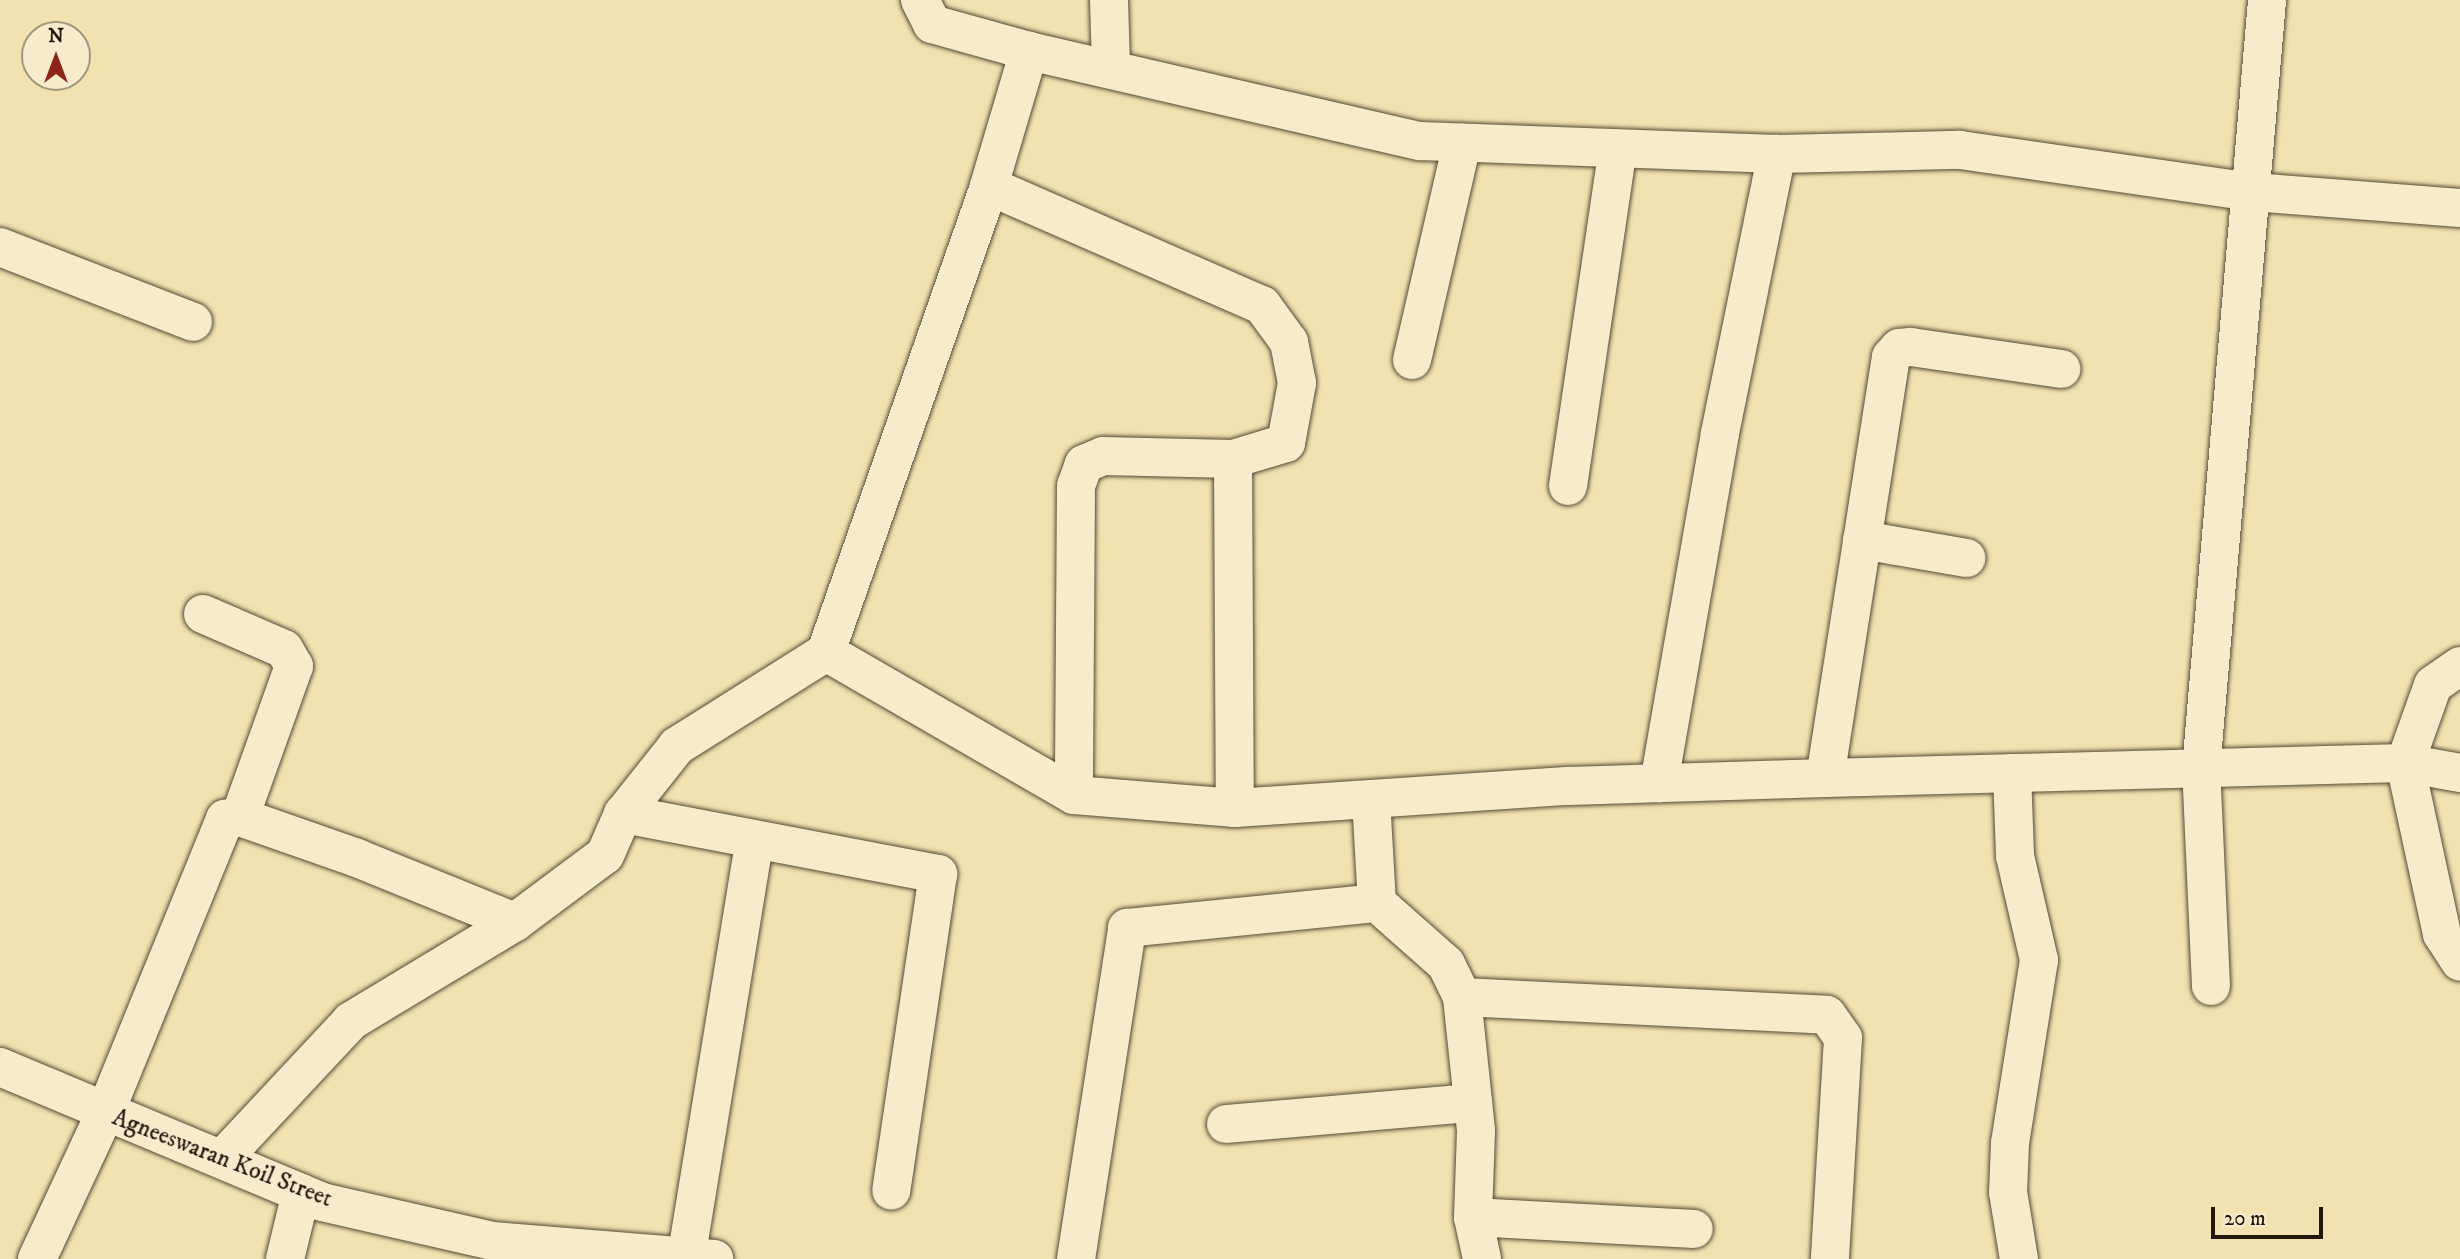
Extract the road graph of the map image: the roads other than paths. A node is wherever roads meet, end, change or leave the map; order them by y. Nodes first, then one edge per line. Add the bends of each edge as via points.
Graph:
1 (920, 0) edge
2 (1109, 0) edge
3 (2267, 0) edge
4 (1029, 51) junction
5 (1111, 66) junction
6 (1462, 142) junction
7 (1618, 149) junction
8 (1777, 154) junction
9 (989, 186) junction
10 (2252, 192) junction
11 (2460, 208) edge
12 (0, 247) edge
13 (193, 322) dead end
14 (1412, 360) dead end
15 (2061, 369) dead end
16 (1234, 459) junction
17 (1567, 486) dead end
18 (1863, 540) junction
19 (1966, 558) dead end
20 (203, 614) dead end
21 (826, 652) junction
22 (2460, 666) edge
23 (2405, 763) junction
24 (2201, 769) junction
25 (2012, 773) junction
26 (2460, 773) edge
27 (1825, 778) junction
28 (1659, 783) junction
29 (1074, 795) junction
30 (1371, 799) junction
31 (1235, 808) junction
32 (623, 814) junction
33 (240, 817) junction
34 (754, 843) junction
35 (1377, 903) junction
36 (515, 922) junction
37 (2454, 944) edge
38 (2211, 986) dead end
39 (1462, 997) junction
40 (0, 1067) edge
41 (1473, 1103) junction
42 (105, 1113) junction
43 (1226, 1124) dead end
44 (223, 1158) junction
45 (891, 1191) dead end
46 (301, 1193) junction
47 (1473, 1217) junction
48 (1694, 1229) dead end
49 (490, 1250) edge
50 (700, 1256) edge
51 (37, 1259) edge
52 (285, 1259) edge
53 (1076, 1259) edge
54 (1482, 1259) edge
55 (1830, 1259) edge
56 (2019, 1259) edge

1 - 4 street via 932,24
2 - 5 street
3 - 10 street
4 - 5 street
4 - 9 street
5 - 6 street via 1420,141
6 - 7 street
6 - 14 street
7 - 8 street
7 - 17 street
8 - 10 street via 1960,150
8 - 28 street via 1720,433
9 - 16 street via 1262,305 1289,342 1297,383 1294,419 1286,443
9 - 21 street
10 - 11 street
10 - 24 street
12 - 13 street
15 - 18 street via 1899,348 1891,357
16 - 29 street via 1102,456 1084,464 1076,486
16 - 31 street
18 - 19 street
18 - 27 street
20 - 33 street via 284,649 294,666
21 - 29 street
21 - 32 street via 677,747
22 - 23 street via 2433,685
23 - 24 street
23 - 26 street
23 - 37 street
24 - 25 street
24 - 38 street
25 - 27 street
25 - 56 street via 2015,856 2039,960 2010,1143 2008,1192
27 - 28 street
28 - 30 street
29 - 31 street
30 - 31 street
30 - 35 street
32 - 34 street
32 - 36 street via 605,855
33 - 36 street
33 - 42 street via 225,819 217,830
34 - 45 street via 938,874
34 - 50 street
35 - 39 street via 1446,964
35 - 53 street via 1127,928
36 - 44 street via 351,1021
39 - 41 street
39 - 55 street via 1827,1015 1843,1038
40 - 42 street, Agneeswaran Koil Street
41 - 43 street
41 - 47 street
42 - 44 street, Agneeswaran Koil Street
42 - 51 street
44 - 46 street, Agneeswaran Koil Street
46 - 49 street, Agneeswaran Koil Street
46 - 52 street
47 - 48 street
47 - 54 street
49 - 50 street, Agneeswaran Koil Street

